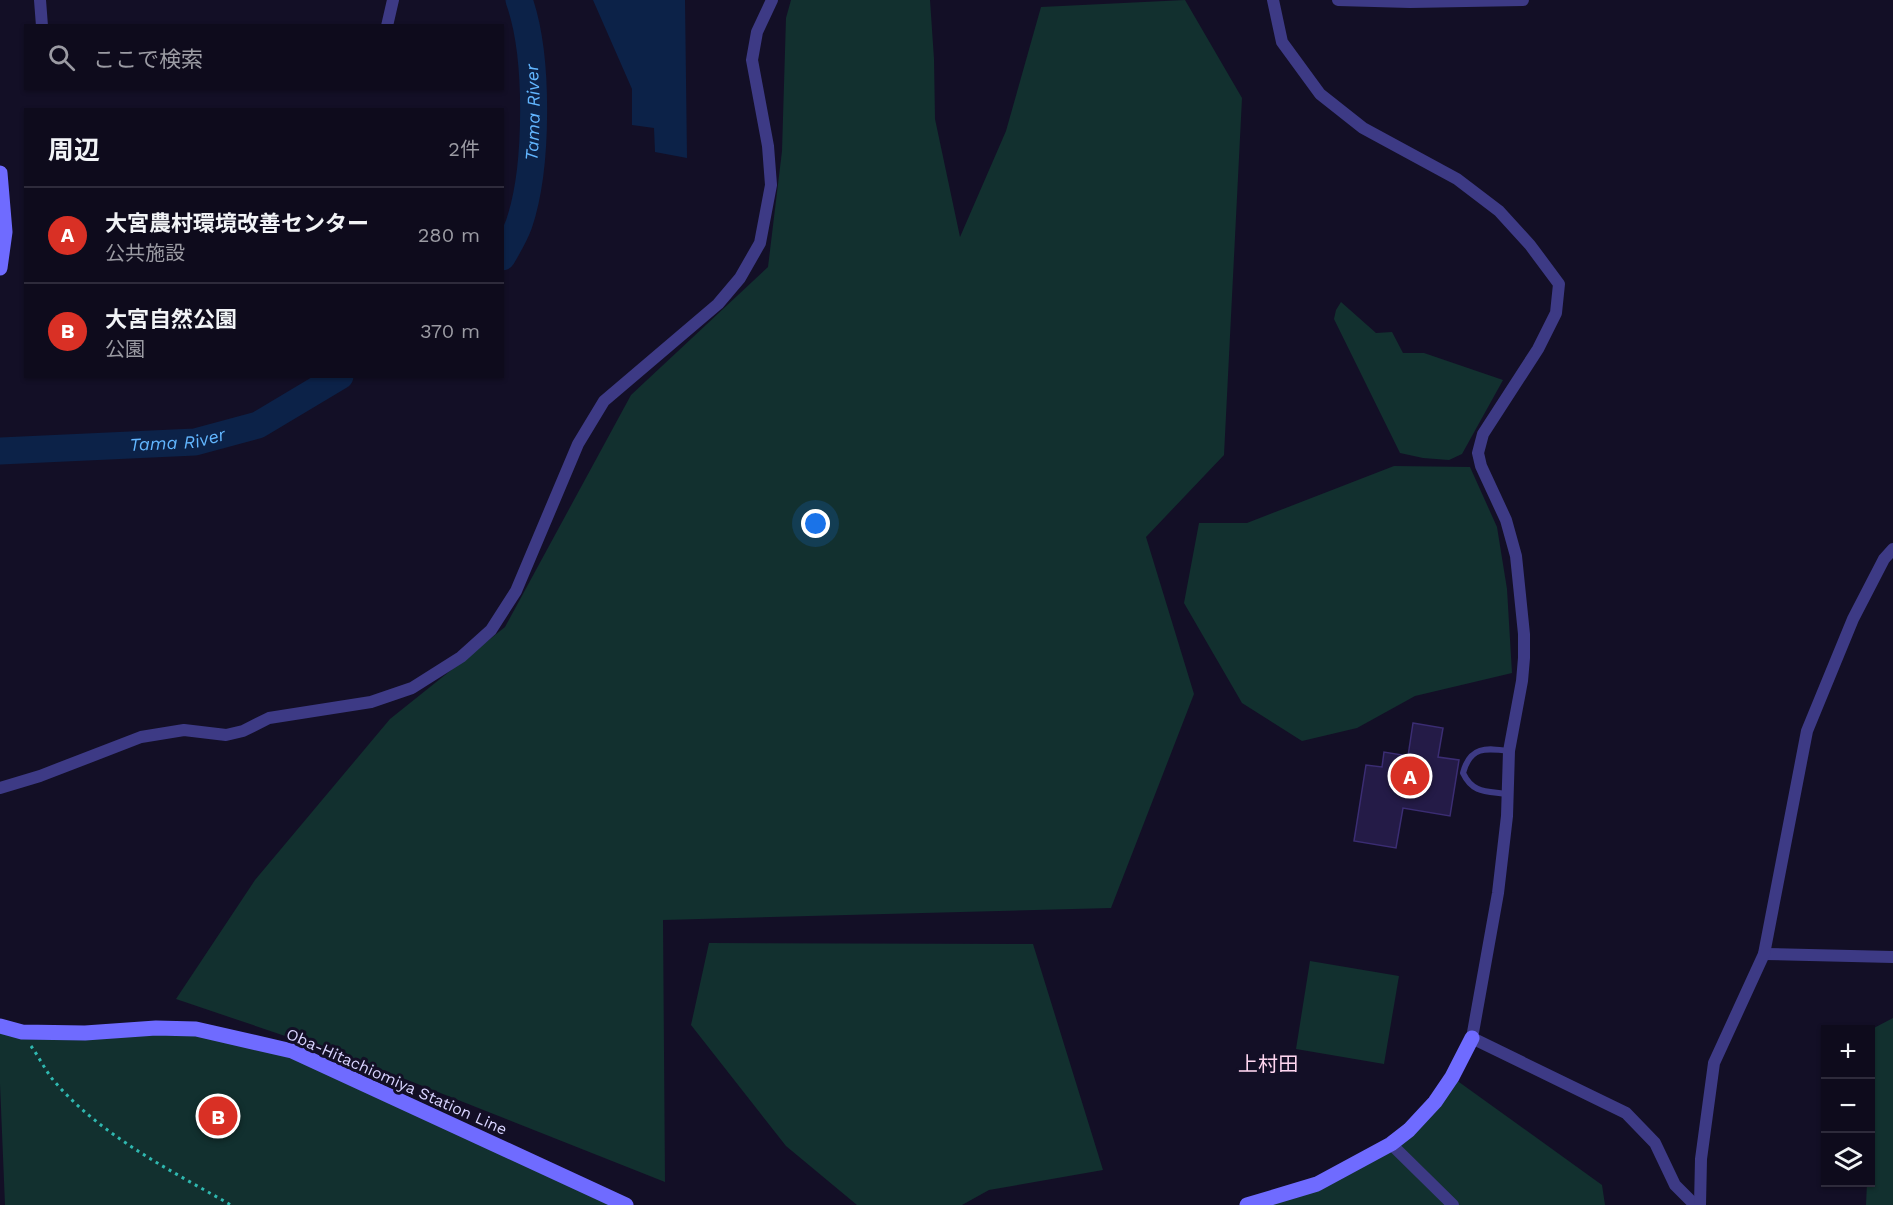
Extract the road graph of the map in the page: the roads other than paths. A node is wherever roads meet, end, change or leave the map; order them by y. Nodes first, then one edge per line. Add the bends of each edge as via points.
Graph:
1 (40, 0) edge
2 (393, 0) edge
3 (772, 0) edge
4 (1273, 0) edge
5 (1338, 0) edge
6 (1523, 0) edge
7 (42, 24) edge
8 (387, 24) edge
9 (0, 173) edge
10 (0, 268) edge
11 (1893, 549) edge
12 (1509, 751) junction
13 (0, 788) edge
14 (1508, 794) junction
15 (1764, 954) junction
16 (1893, 957) edge
17 (0, 1026) edge
18 (1472, 1038) junction
19 (1391, 1144) junction
20 (626, 1205) edge
21 (1247, 1205) edge
22 (1453, 1205) edge
23 (1695, 1205) edge
24 (1700, 1205) edge

1 - 7 street
2 - 8 street
3 - 13 street via 757,32 752,60 771,185 760,243 740,278 718,304 603,401 578,444 516,591 491,630 461,657 411,688 371,702 269,718 226,735 184,730 141,737
4 - 12 street via 1282,42 1320,94 1363,128 1457,179 1499,211 1559,284 1556,314 1483,434 1478,453 1506,520 1516,556 1524,658
5 - 6 street
9 - 10 main road via 5,232
11 - 15 street via 1853,619 1807,731
12 - 14 street
12 - 14 lane via 1478,750 1463,773 1477,789
14 - 18 street via 1498,893
15 - 16 street
15 - 24 street via 1714,1063 1701,1159
17 - 20 main road, Oba-Hitachiomiya Station Line via 22,1032 85,1033 196,1029 265,1043 292,1051
18 - 19 main road via 1435,1102
18 - 23 street via 1626,1113 1655,1143 1675,1185
19 - 21 main road via 1317,1184
19 - 22 street

